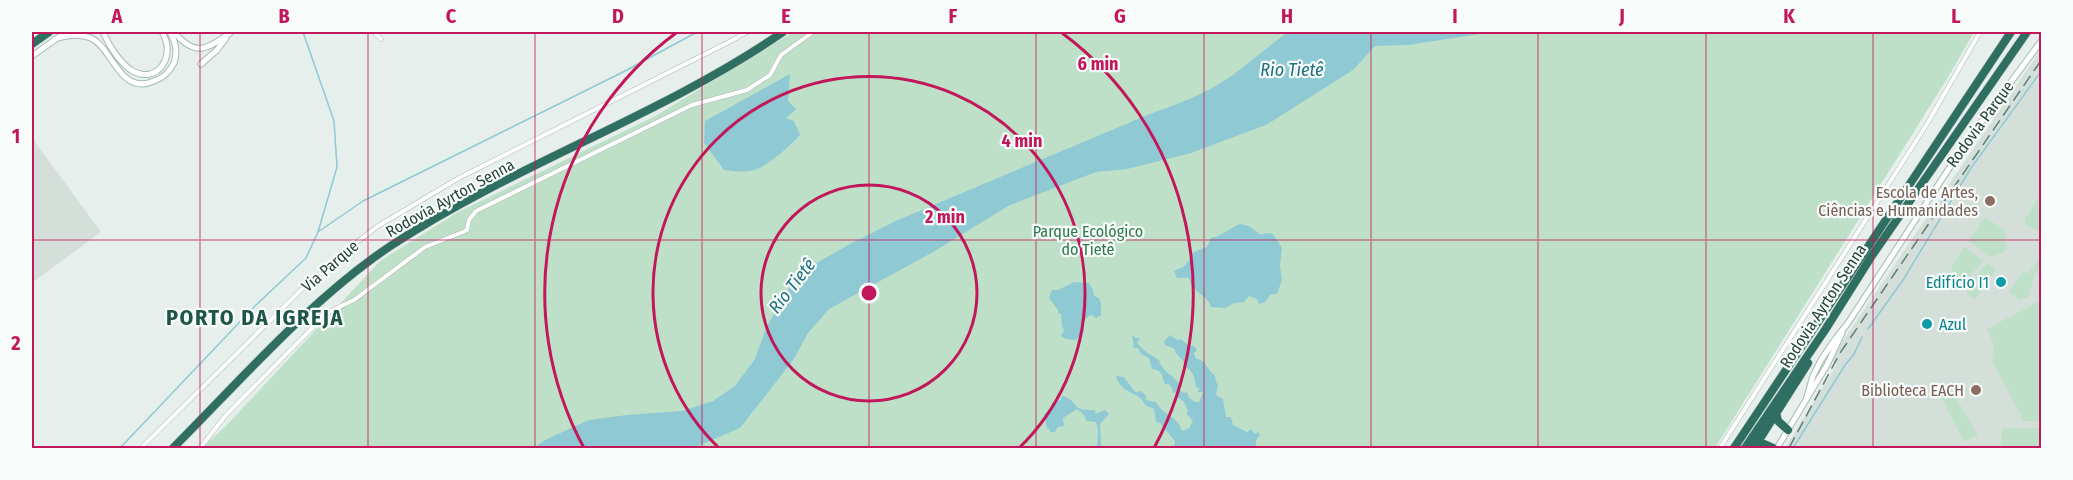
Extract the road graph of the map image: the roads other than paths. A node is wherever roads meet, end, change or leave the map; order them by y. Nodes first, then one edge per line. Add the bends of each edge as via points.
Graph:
1 (50, 32) edge
2 (66, 32) edge
3 (103, 32) edge
4 (162, 32) edge
5 (172, 32) edge
6 (230, 32) edge
7 (374, 32) edge
8 (747, 32) edge
9 (783, 32) edge
10 (813, 32) edge
11 (1980, 32) edge
12 (2011, 32) edge
13 (2027, 32) edge
14 (55, 39) junction
15 (381, 39) dead end
16 (2042, 40) edge
17 (32, 44) edge
18 (200, 49) junction
19 (32, 56) edge
20 (1825, 330) junction
21 (1776, 412) junction
22 (1788, 429) junction
23 (141, 448) edge
24 (173, 448) edge
25 (200, 448) edge
26 (1720, 448) edge
27 (1734, 448) edge
28 (1745, 448) edge
29 (1755, 448) edge
30 (1775, 448) edge

1 - 17 highway
2 - 14 street
3 - 4 street via 124,64 143,74 157,70 166,58 169,49
5 - 14 street via 176,54 173,64 160,78 146,83 122,74 92,39 72,35
5 - 18 street via 192,48
6 - 18 street via 208,48
6 - 18 street via 201,64
7 - 15 street
8 - 23 street, Via Parque via 459,178 378,226 301,290
9 - 24 highway, Rodovia Ayrton Senna via 687,91 495,186 391,245 299,322
10 - 25 street via 781,55 770,75 747,90 692,105 476,211 467,230 425,247 354,300 328,312 235,405
11 - 26 street via 1927,124
12 - 27 highway, Rodovia Ayrton Senna
13 - 20 highway, Rodovia Ayrton Senna
14 - 19 street
16 - 22 street, Rodovia Parque via 1965,144 1836,338 1816,369 1806,400
20 - 21 highway
20 - 28 highway, Rodovia Ayrton Senna
21 - 22 highway via 1778,421
21 - 29 highway
22 - 30 street, Rodovia Parque
29 - 30 highway via 1764,444

